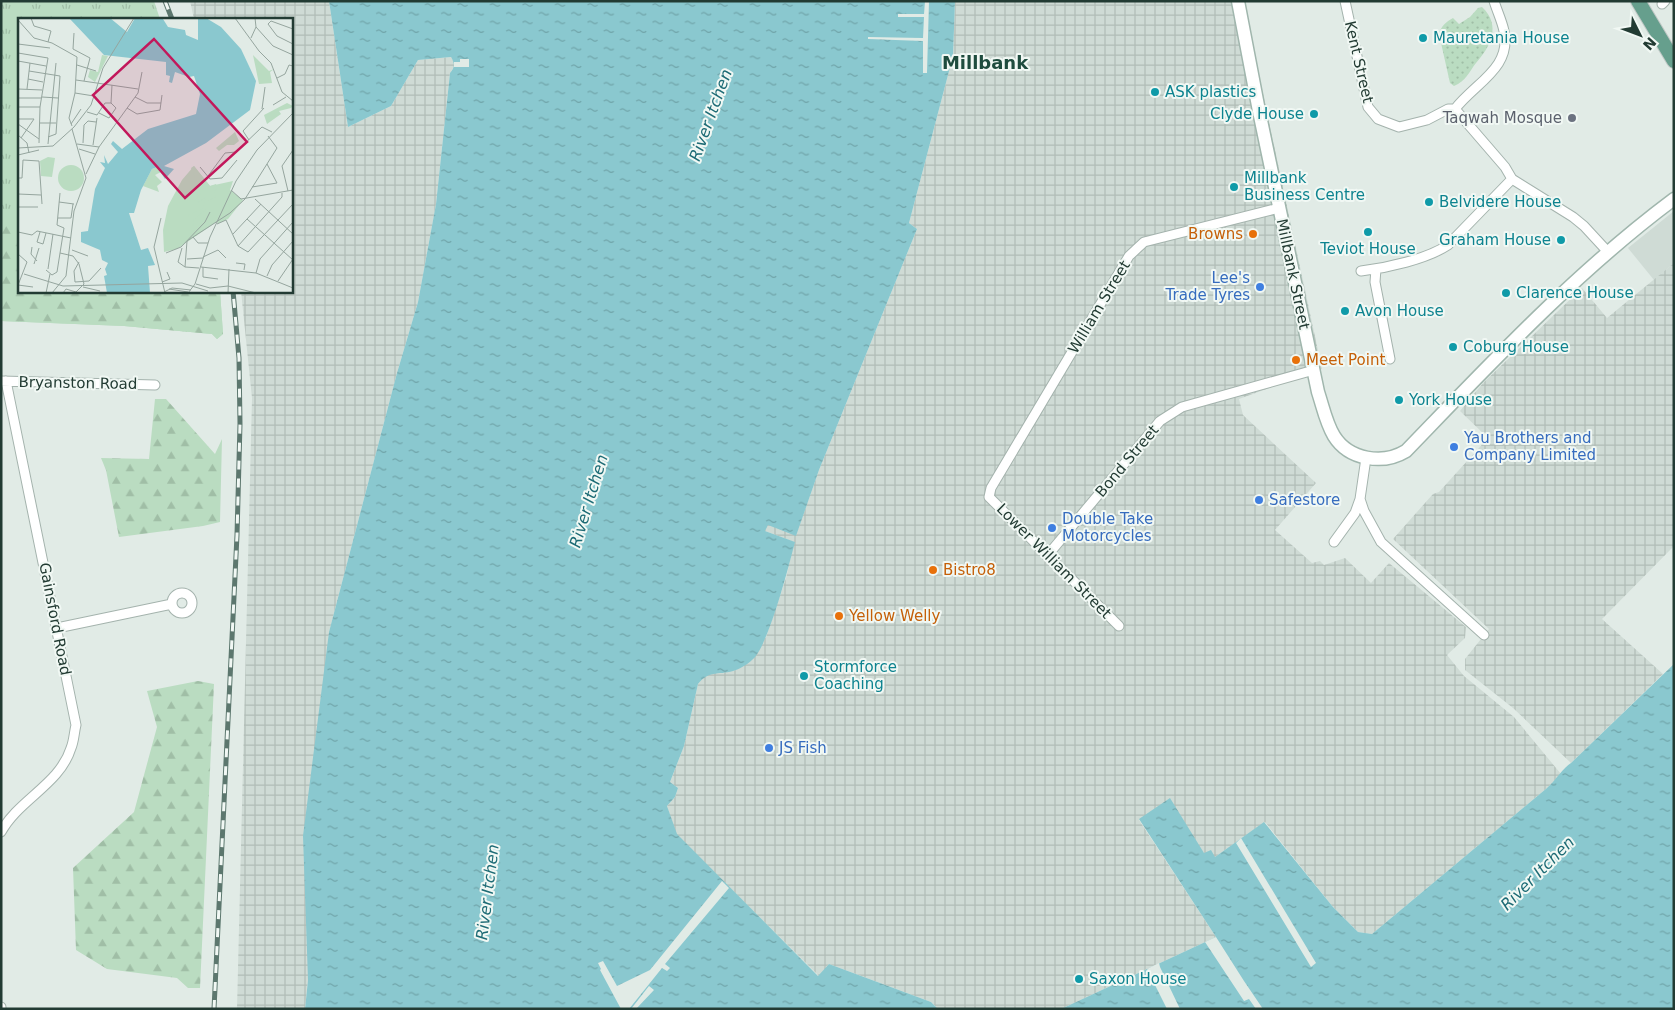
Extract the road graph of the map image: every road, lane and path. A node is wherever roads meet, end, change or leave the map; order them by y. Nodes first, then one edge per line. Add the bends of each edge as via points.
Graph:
1 (1238, 1) edge
2 (1346, 1) edge
3 (1494, 1) edge
4 (1638, 1) edge
5 (1674, 61) edge
6 (1455, 109) junction
7 (1512, 179) junction
8 (1674, 199) edge
9 (1279, 208) junction
10 (1608, 252) junction
11 (1376, 269) junction
12 (1361, 271) dead end
13 (1390, 359) dead end
14 (1314, 370) junction
15 (4, 381) edge
16 (155, 385) dead end
17 (1366, 458) junction
18 (989, 497) joint
19 (1360, 499) junction
20 (1334, 542) dead end
21 (1047, 556) junction
22 (172, 604) dead end
23 (1119, 626) dead end
24 (57, 628) junction
25 (1484, 635) dead end
26 (1, 832) edge

1 - 9 street, Millbank Street
2 - 6 street, Kent Street via 1368,107 1378,119 1398,127
3 - 6 street, Kent Street via 1504,31 1506,48 1502,60
4 - 5 main road
6 - 7 street
7 - 10 street via 1579,222
7 - 11 street via 1438,252
8 - 10 street
9 - 14 street, Millbank Street
9 - 18 street, William Street via 1144,242 1137,248 1129,256 1031,420 991,488
10 - 17 street via 1516,339 1406,451 1382,459
11 - 12 street
11 - 13 street via 1375,282
14 - 17 street, Millbank Street via 1329,428 1344,447
14 - 21 street, Bond Street via 1182,407 1160,421
15 - 16 street, Bryanston Road
15 - 24 street, Gainsford Road
17 - 19 street
18 - 21 street, Lower William Street
19 - 20 street via 1355,513
19 - 25 street via 1381,542
21 - 23 street, Lower William Street
22 - 24 street
24 - 26 street, Gainsford Road via 76,725 71,749 61,768 6,823

